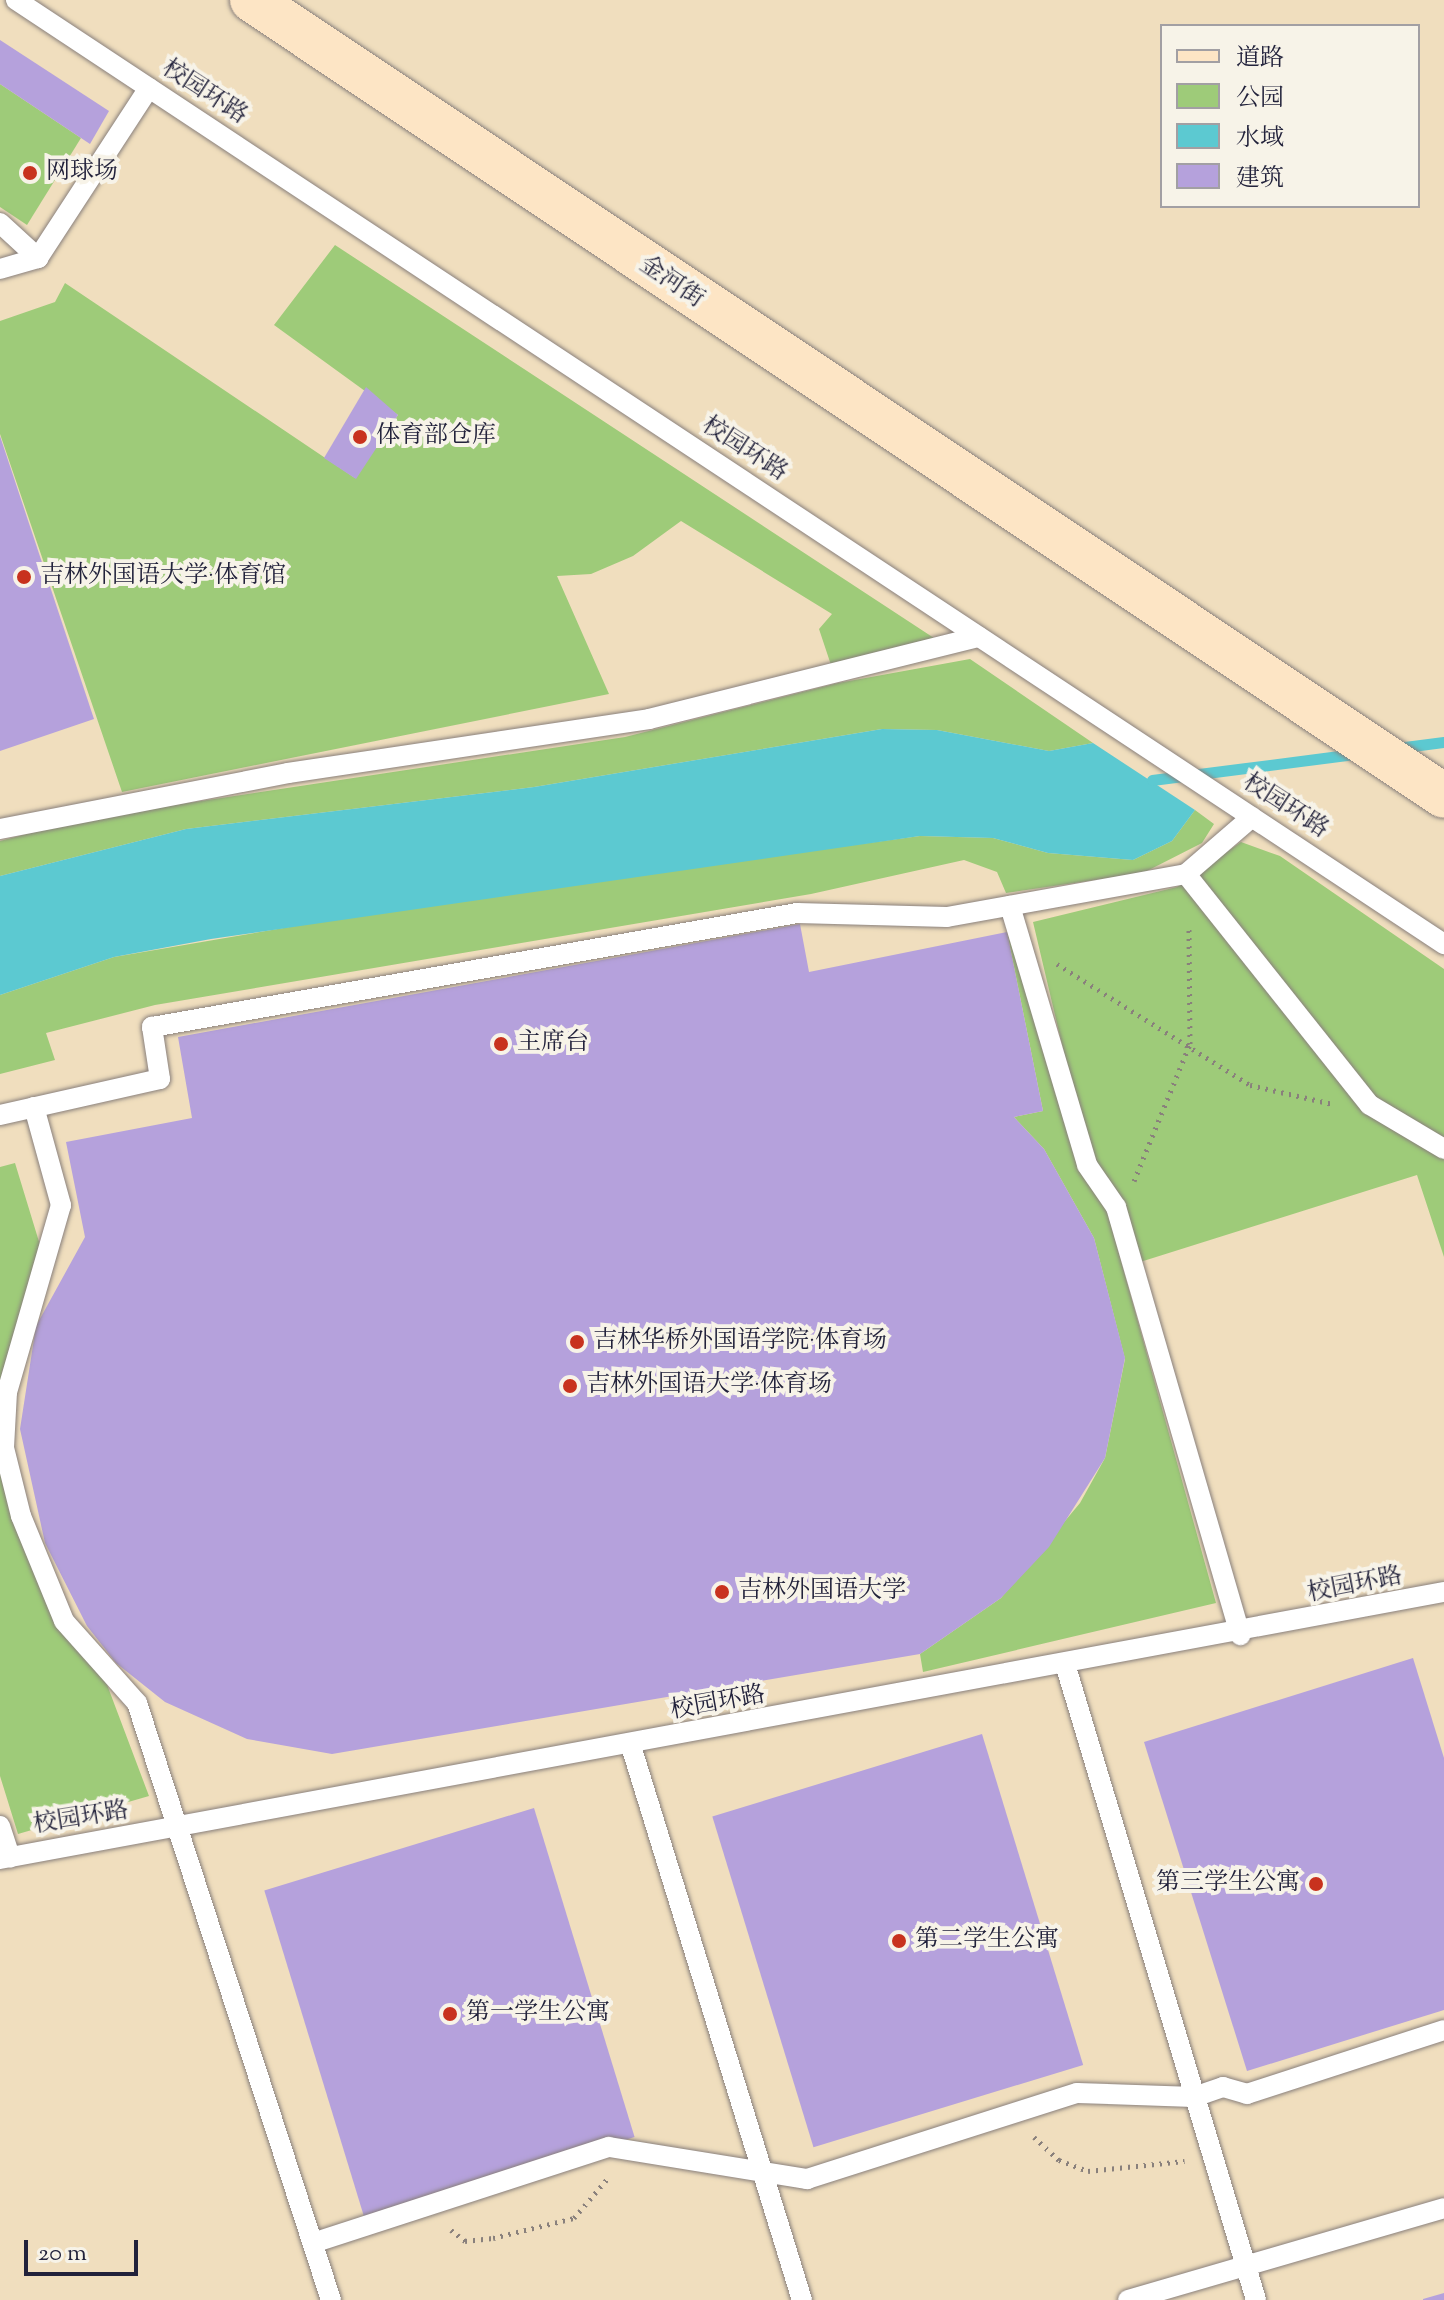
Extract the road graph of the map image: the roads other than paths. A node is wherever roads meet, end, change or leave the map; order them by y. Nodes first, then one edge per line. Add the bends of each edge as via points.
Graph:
1 (16, 0) edge
2 (252, 0) edge
3 (149, 88) junction
4 (0, 223) edge
5 (38, 258) junction
6 (0, 269) edge
7 (979, 637) junction
8 (1444, 796) edge
9 (1252, 817) junction
10 (0, 829) edge
11 (1186, 874) junction
12 (1010, 906) junction
13 (1444, 944) edge
14 (34, 1107) junction
15 (0, 1115) edge
16 (1444, 1149) edge
17 (1444, 1593) edge
18 (1240, 1635) junction
19 (1066, 1667) junction
20 (631, 1746) junction
21 (0, 1826) edge
22 (180, 1829) junction
23 (5, 1858) edge
24 (1444, 2030) edge
25 (1194, 2097) junction
26 (763, 2171) junction
27 (1444, 2208) edge
28 (313, 2243) junction
29 (1245, 2266) junction
30 (331, 2300) edge
31 (802, 2300) edge
32 (1128, 2300) edge
33 (1256, 2300) edge

1 - 3 lane, 校园环路
2 - 8 street, 金河街 via 1090,566
3 - 5 lane
3 - 7 lane, 校园环路
4 - 5 lane
5 - 6 lane
7 - 9 lane, 校园环路
7 - 10 lane via 649,719 288,773
9 - 11 lane
9 - 13 lane, 校园环路
11 - 12 lane
11 - 16 lane via 1370,1105
12 - 14 lane via 947,917 797,913 152,1027 160,1079
12 - 18 lane via 1087,1165 1116,1207
14 - 15 lane
14 - 22 lane via 61,1205 10,1379 4,1448 39,1574 64,1621 137,1703
17 - 18 lane, 校园环路
18 - 19 lane, 校园环路
19 - 20 lane, 校园环路
19 - 25 lane
20 - 22 lane, 校园环路
20 - 26 lane
21 - 23 lane
22 - 23 lane, 校园环路
22 - 28 lane
24 - 25 lane via 1247,2094 1223,2087
25 - 26 lane via 1077,2093 807,2179
25 - 29 lane
26 - 28 lane via 609,2147
26 - 31 lane
27 - 29 lane
28 - 30 lane
29 - 32 lane
29 - 33 lane

